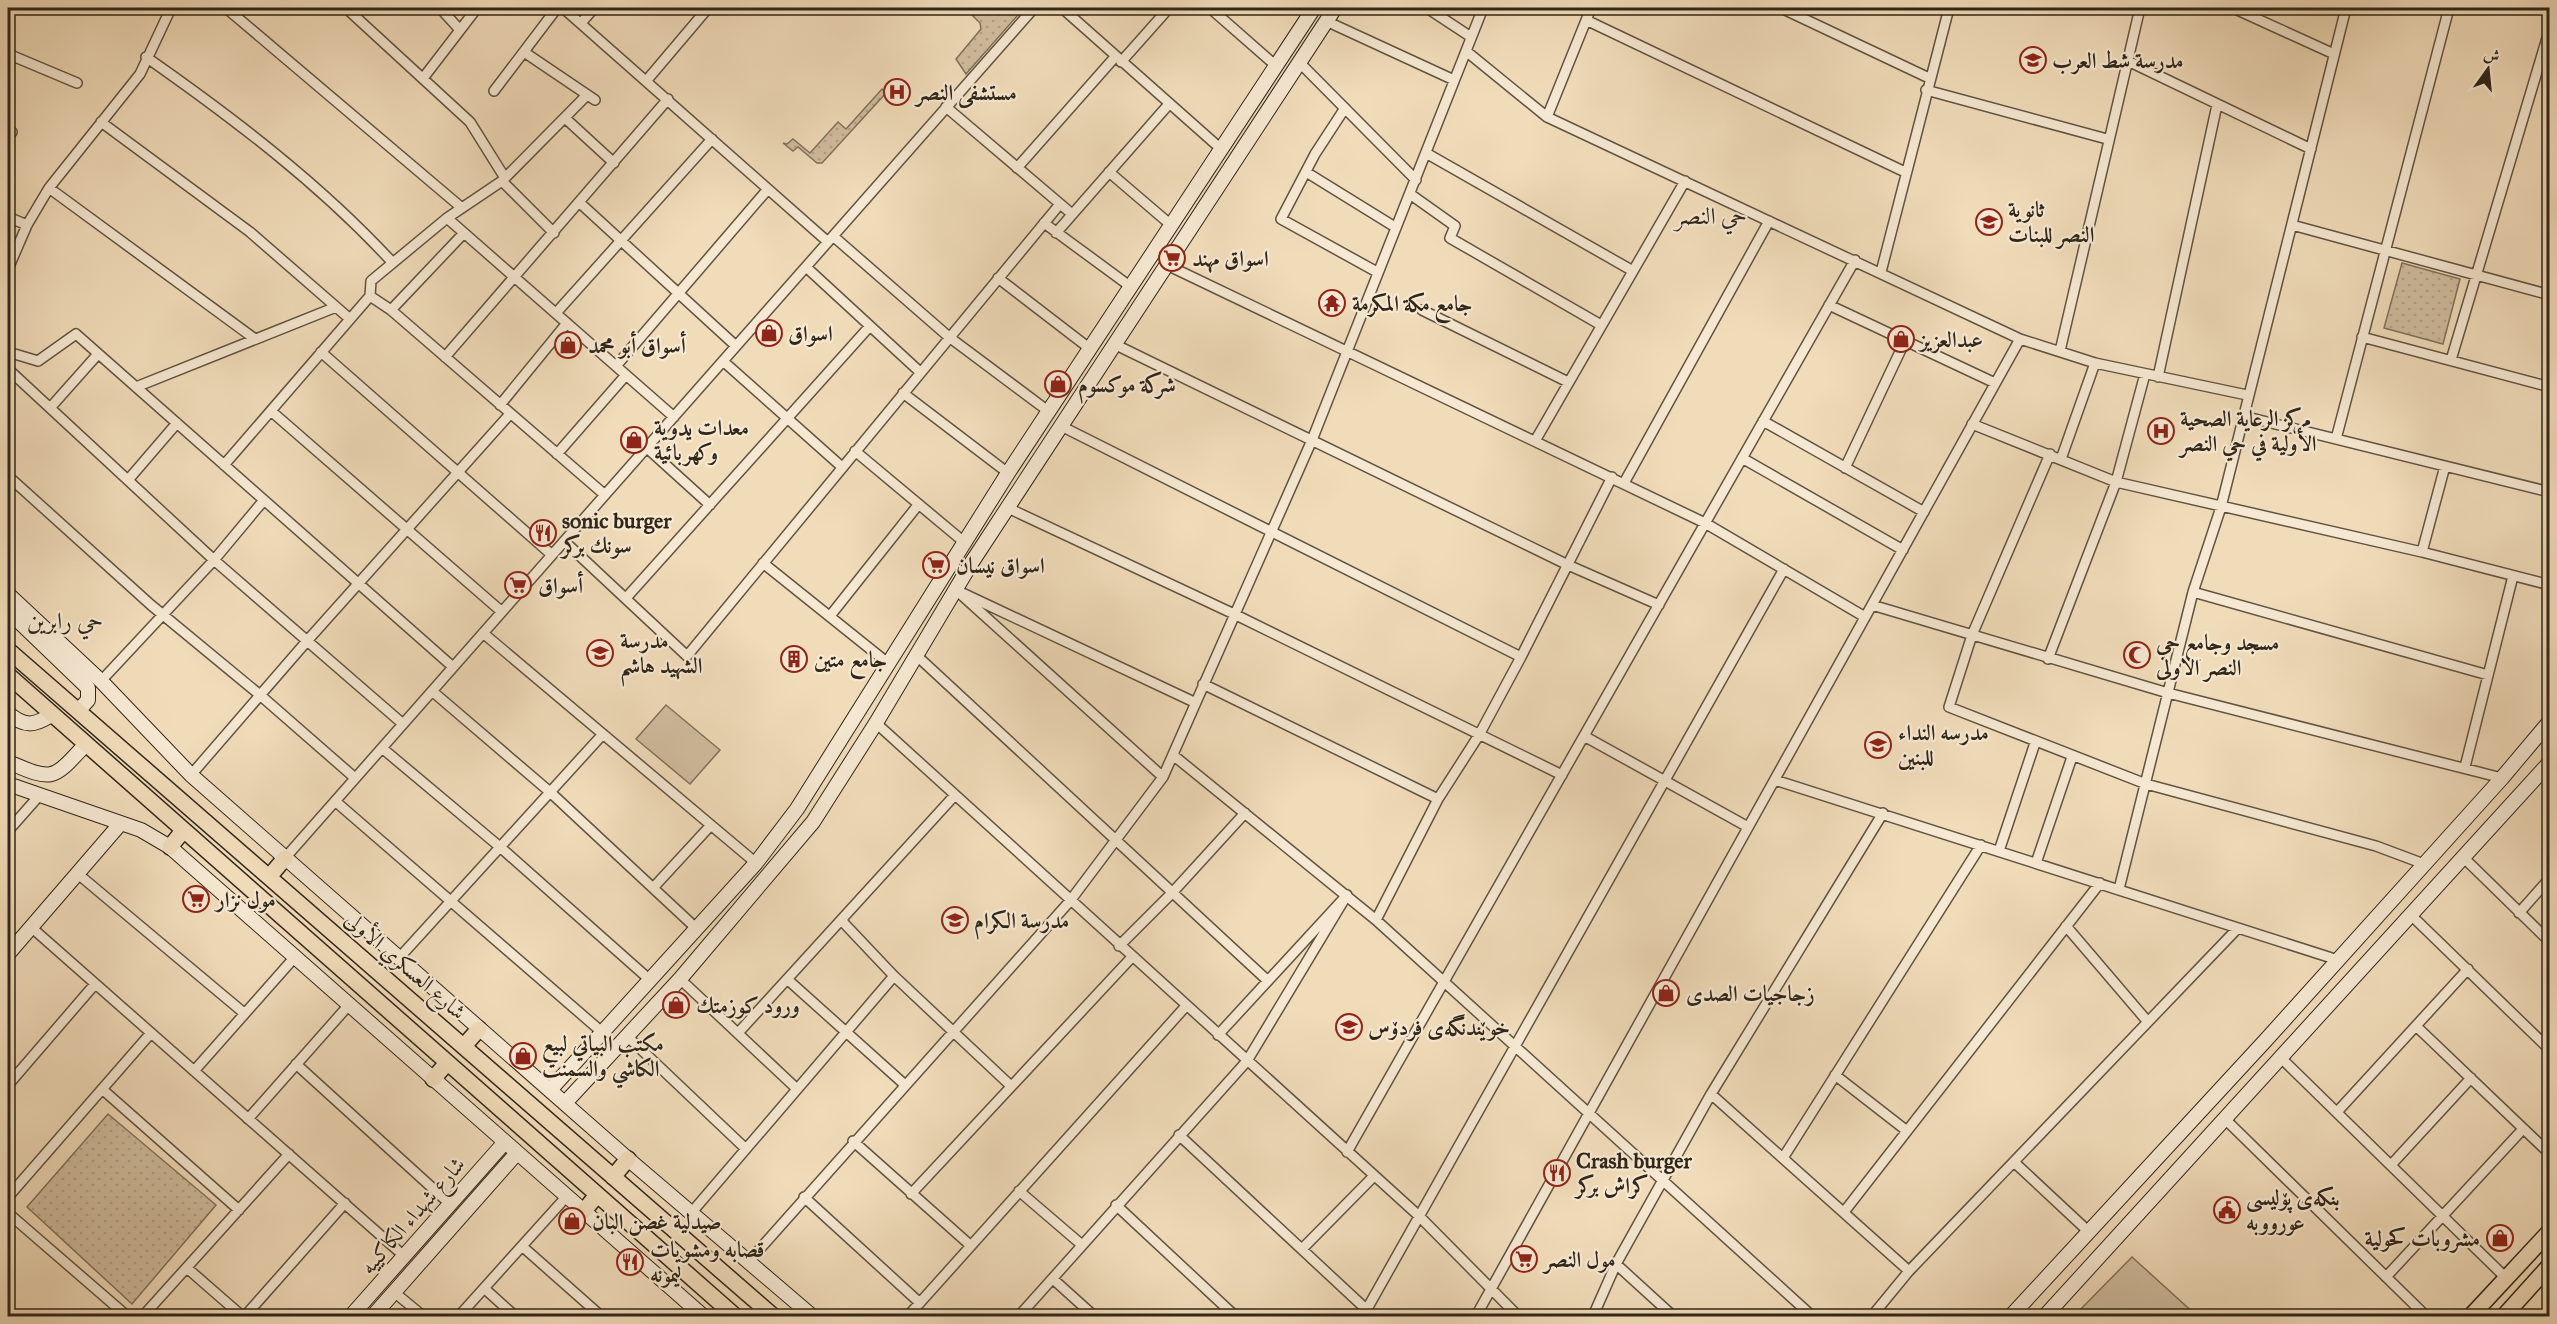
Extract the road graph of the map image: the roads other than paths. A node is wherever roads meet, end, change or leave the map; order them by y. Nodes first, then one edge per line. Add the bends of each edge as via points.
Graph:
1 (171, 8) edge
2 (226, 8) edge
3 (346, 8) edge
4 (440, 8) edge
5 (477, 8) edge
6 (557, 8) edge
7 (563, 8) edge
8 (594, 8) edge
9 (708, 8) edge
10 (1034, 8) edge
11 (1062, 8) edge
12 (1169, 8) edge
13 (1210, 8) edge
14 (1314, 8) edge
15 (1335, 8) edge
16 (1427, 8) edge
17 (1483, 8) edge
18 (1591, 8) edge
19 (1781, 8) edge
20 (1949, 8) edge
21 (2140, 8) edge
22 (2233, 8) edge
23 (2346, 8) edge
24 (2449, 8) edge
25 (1586, 20) junction
26 (1326, 21) junction
27 (581, 23) junction
28 (2550, 28) edge
29 (460, 30) junction
30 (1471, 37) junction
31 (1466, 51) junction
32 (524, 52) junction
33 (8, 54) edge
34 (2334, 54) junction
35 (146, 57) junction
36 (1118, 60) junction
37 (2128, 60) junction
38 (1299, 62) junction
39 (1275, 65) junction
40 (424, 77) junction
41 (1929, 78) junction
42 (647, 80) junction
43 (1454, 80) junction
44 (77, 83) dead end
45 (1926, 90) junction
46 (494, 92) dead end
47 (668, 99) junction
48 (1169, 104) junction
49 (2217, 105) junction
50 (946, 107) junction
51 (1345, 108) junction
52 (1546, 117) junction
53 (565, 118) junction
54 (101, 122) junction
55 (712, 139) junction
56 (2107, 139) junction
57 (1221, 149) junction
58 (2311, 149) junction
59 (1426, 153) junction
60 (614, 163) junction
61 (1017, 168) junction
62 (1109, 172) junction
63 (1306, 172) junction
64 (1905, 172) junction
65 (503, 179) junction
66 (1416, 180) junction
67 (1685, 181) junction
68 (49, 188) junction
69 (768, 189) junction
70 (1410, 194) junction
71 (580, 203) junction
72 (1060, 204) junction
73 (462, 208) junction
74 (1072, 214) junction
75 (8, 217) edge
76 (447, 218) junction
77 (1769, 221) junction
78 (1044, 223) junction
79 (27, 225) junction
80 (1171, 225) junction
81 (2292, 225) junction
82 (1395, 227) junction
83 (1056, 232) junction
84 (464, 233) junction
85 (554, 233) junction
86 (830, 239) junction
87 (621, 240) junction
88 (2384, 250) junction
89 (1855, 260) junction
90 (392, 262) junction
91 (1167, 265) junction
92 (806, 267) junction
93 (8, 269) edge
94 (1634, 271) junction
95 (1377, 272) junction
96 (1881, 272) junction
97 (2475, 274) junction
98 (515, 277) junction
99 (998, 278) junction
100 (1131, 286) junction
101 (678, 293) junction
102 (2550, 295) edge
103 (370, 296) junction
104 (1145, 297) junction
105 (1830, 305) junction
106 (336, 307) junction
107 (391, 310) junction
108 (1422, 310) dead end
109 (556, 314) junction
110 (350, 319) junction
111 (567, 323) junction
112 (1600, 325) junction
113 (870, 326) junction
114 (949, 337) junction
115 (2362, 337) junction
116 (255, 339) junction
117 (2020, 339) junction
118 (1905, 341) junction
119 (1114, 345) junction
120 (736, 346) junction
121 (1089, 348) junction
122 (1347, 350) junction
123 (2060, 351) junction
124 (8, 352) edge
125 (321, 352) junction
126 (99, 354) junction
127 (445, 357) junction
128 (2451, 360) junction
129 (723, 361) junction
130 (2095, 363) junction
131 (616, 366) junction
132 (8, 369) edge
133 (920, 372) junction
134 (2145, 374) junction
135 (626, 375) junction
136 (2158, 377) junction
137 (1568, 382) junction
138 (1995, 383) junction
139 (136, 387) junction
140 (2550, 387) edge
141 (903, 393) junction
142 (2247, 395) junction
143 (500, 405) junction
144 (50, 408) junction
145 (271, 411) junction
146 (1048, 411) junction
147 (510, 414) junction
148 (2243, 416) junction
149 (674, 417) junction
150 (788, 417) junction
151 (1763, 422) junction
152 (177, 423) junction
153 (1972, 424) junction
154 (1061, 426) junction
155 (2336, 439) junction
156 (1312, 440) junction
157 (1535, 441) junction
158 (647, 447) junction
159 (855, 451) junction
160 (556, 454) junction
161 (2050, 454) junction
162 (1742, 458) junction
163 (2061, 459) junction
164 (224, 465) junction
165 (2445, 466) junction
166 (842, 467) junction
167 (1845, 468) junction
168 (459, 471) junction
169 (1008, 473) junction
170 (8, 476) edge
171 (1612, 477) junction
172 (128, 480) junction
173 (2116, 482) junction
174 (1624, 483) junction
175 (2550, 492) edge
176 (605, 495) junction
177 (264, 500) junction
178 (710, 505) junction
179 (918, 505) junction
180 (2221, 507) junction
181 (1008, 508) junction
182 (1924, 512) junction
183 (1705, 523) junction
184 (409, 528) junction
185 (1272, 530) junction
186 (564, 541) junction
187 (964, 542) junction
188 (1903, 550) junction
189 (2422, 552) junction
190 (552, 555) junction
191 (214, 560) junction
192 (763, 563) junction
193 (1568, 565) junction
194 (1784, 569) junction
195 (2513, 576) junction
196 (359, 582) junction
197 (2550, 585) edge
198 (956, 590) junction
199 (2193, 592) junction
200 (8, 594) edge
201 (626, 598) junction
202 (1872, 604) junction
203 (1659, 605) junction
204 (8, 611) edge
205 (502, 612) junction
206 (164, 614) junction
207 (1234, 614) junction
208 (830, 616) junction
209 (1865, 618) junction
210 (483, 633) junction
211 (1972, 635) junction
212 (307, 641) junction
213 (8, 650) edge
214 (916, 655) junction
215 (1521, 657) junction
216 (2048, 659) junction
217 (890, 664) junction
218 (453, 667) junction
219 (8, 675) edge
220 (2488, 675) junction
221 (101, 681) junction
222 (1203, 684) junction
223 (432, 691) junction
224 (2168, 693) junction
225 (260, 695) junction
226 (1194, 702) junction
227 (78, 711) junction
228 (8, 713) edge
229 (51, 715) junction
230 (2550, 721) edge
231 (876, 723) junction
232 (403, 724) junction
233 (603, 734) junction
234 (1479, 735) junction
235 (1584, 736) junction
236 (2036, 743) junction
237 (85, 745) junction
238 (382, 748) junction
239 (1173, 755) junction
240 (2072, 757) junction
241 (8, 762) edge
242 (2550, 762) edge
243 (2465, 767) junction
244 (191, 775) junction
245 (1562, 775) junction
246 (1163, 777) junction
247 (355, 778) junction
248 (2502, 778) junction
249 (1665, 780) junction
250 (1775, 780) junction
251 (8, 784) edge
252 (2146, 784) junction
253 (550, 792) junction
254 (955, 795) junction
255 (38, 796) junction
256 (1438, 799) junction
257 (336, 801) junction
258 (1245, 813) junction
259 (1883, 813) junction
260 (121, 823) junction
261 (711, 825) junction
262 (1749, 827) junction
263 (8, 831) edge
264 (182, 832) junction
265 (1115, 841) junction
266 (1981, 845) junction
267 (170, 847) junction
268 (500, 847) junction
269 (1999, 851) junction
270 (285, 858) junction
271 (2464, 858) junction
272 (756, 863) junction
273 (2036, 863) junction
274 (2424, 864) junction
275 (78, 874) junction
276 (269, 877) junction
277 (2550, 878) edge
278 (2100, 883) junction
279 (653, 888) junction
280 (2118, 889) junction
281 (1172, 893) junction
282 (1347, 896) junction
283 (450, 901) junction
284 (1070, 901) junction
285 (2519, 913) junction
286 (2412, 916) junction
287 (841, 920) junction
288 (1376, 920) junction
289 (2066, 926) junction
290 (31, 927) junction
291 (2238, 928) junction
292 (697, 929) junction
293 (2550, 942) edge
294 (1119, 946) junction
295 (8, 954) edge
296 (1132, 957) junction
297 (294, 958) junction
298 (399, 958) junction
299 (2338, 960) junction
300 (2468, 969) junction
301 (894, 976) junction
302 (680, 979) junction
303 (787, 979) junction
304 (650, 980) junction
305 (1268, 981) junction
306 (1444, 981) junction
307 (95, 984) junction
308 (2306, 996) junction
309 (348, 1006) junction
310 (1186, 1006) junction
311 (2322, 1010) junction
312 (244, 1013) junction
313 (2148, 1022) junction
314 (2416, 1026) junction
315 (479, 1029) junction
316 (953, 1029) junction
317 (846, 1032) junction
318 (151, 1033) junction
319 (603, 1033) junction
320 (738, 1033) junction
321 (1218, 1035) junction
322 (628, 1037) junction
323 (464, 1046) junction
324 (591, 1046) junction
325 (1515, 1047) junction
326 (2550, 1050) edge
327 (2280, 1057) junction
328 (605, 1061) junction
329 (1247, 1061) junction
330 (447, 1063) junction
331 (296, 1064) junction
332 (194, 1071) junction
333 (1835, 1075) junction
334 (433, 1078) junction
335 (2471, 1078) junction
336 (904, 1084) junction
337 (8, 1085) edge
338 (1011, 1086) junction
339 (102, 1089) junction
340 (797, 1089) junction
341 (550, 1090) junction
342 (1711, 1094) junction
343 (565, 1103) junction
344 (532, 1106) junction
345 (2337, 1112) junction
346 (1589, 1113) junction
347 (2224, 1118) junction
348 (248, 1119) junction
349 (549, 1121) junction
350 (516, 1123) junction
351 (2523, 1129) junction
352 (1907, 1131) junction
353 (1179, 1135) junction
354 (533, 1138) junction
355 (853, 1141) junction
356 (505, 1142) junction
357 (746, 1149) junction
358 (1347, 1152) junction
359 (517, 1153) junction
360 (289, 1154) junction
361 (2550, 1154) edge
362 (1783, 1158) junction
363 (628, 1159) junction
364 (2014, 1162) junction
365 (2391, 1165) junction
366 (1374, 1176) junction
367 (613, 1177) junction
368 (1662, 1181) junction
369 (1019, 1191) junction
370 (911, 1194) junction
371 (597, 1195) junction
372 (567, 1196) junction
373 (8, 1197) edge
374 (804, 1197) junction
375 (345, 1203) junction
376 (450, 1204) junction
377 (1116, 1205) junction
378 (239, 1210) junction
379 (584, 1211) junction
380 (692, 1212) junction
381 (1844, 1212) junction
382 (8, 1213) edge
383 (2442, 1215) junction
384 (1419, 1216) junction
385 (2550, 1231) edge
386 (2089, 1232) junction
387 (970, 1245) junction
388 (1082, 1245) junction
389 (523, 1247) junction
390 (1302, 1249) junction
391 (405, 1256) junction
392 (748, 1261) junction
393 (2520, 1262) junction
394 (1616, 1264) junction
395 (2550, 1265) edge
396 (187, 1268) junction
397 (1909, 1271) junction
398 (2386, 1277) junction
399 (2506, 1278) junction
400 (1053, 1279) junction
401 (2537, 1280) junction
402 (485, 1289) junction
403 (1490, 1291) junction
404 (394, 1292) junction
405 (920, 1303) junction
406 (1365, 1313) edge
407 (699, 1316) edge
408 (126, 1317) edge
409 (143, 1317) edge
410 (244, 1317) edge
411 (351, 1317) edge
412 (373, 1317) edge
413 (423, 1317) edge
414 (459, 1317) edge
415 (515, 1317) edge
416 (601, 1317) edge
417 (735, 1317) edge
418 (773, 1317) edge
419 (812, 1317) edge
420 (908, 1317) edge
421 (1019, 1317) edge
422 (1094, 1317) edge
423 (1235, 1317) edge
424 (1476, 1317) edge
425 (1518, 1317) edge
426 (1593, 1317) edge
427 (1673, 1317) edge
428 (1812, 1317) edge
429 (1872, 1317) edge
430 (2011, 1317) edge
431 (2045, 1317) edge
432 (2426, 1317) edge
433 (2471, 1317) edge
434 (2504, 1317) edge

1 - 35 street
2 - 73 street
3 - 40 street
4 - 29 street
5 - 29 street
6 - 32 street
7 - 27 street
8 - 27 street
9 - 42 street
10 - 50 street
11 - 36 street
12 - 36 street
13 - 39 street
14 - 39 street
15 - 26 street
16 - 30 street
17 - 30 street
18 - 25 street
19 - 41 street
20 - 41 street
21 - 37 street
22 - 34 street
23 - 34 street
24 - 88 street
25 - 52 street
25 - 64 street
26 - 38 street
26 - 43 street
27 - 42 street
28 - 97 street
29 - 40 street
30 - 31 street
31 - 43 street
31 - 52 street
32 - 46 street
32 - 53 street via 591,98
33 - 44 street
34 - 58 street
35 - 54 street via 140,74
35 - 90 street via 219,109 356,224
36 - 48 street
36 - 61 street
37 - 49 street
37 - 56 street
38 - 51 street
38 - 91 street
39 - 57 street
40 - 65 street via 470,122
41 - 45 street
42 - 47 street
43 - 59 street
45 - 56 street
45 - 64 street
47 - 55 street
47 - 60 street
48 - 57 street
48 - 62 street
49 - 58 street
49 - 136 street
50 - 61 street
50 - 86 street
51 - 63 street
51 - 66 street
52 - 67 street
53 - 60 street
53 - 65 street
54 - 68 street
54 - 106 street via 250,232
55 - 69 street
55 - 87 street
56 - 123 street
57 - 80 street
58 - 81 street
59 - 66 street
59 - 94 street
60 - 71 street
61 - 72 street
62 - 74 street
62 - 80 street
63 - 82 street
63 - 95 street via 1281,219
64 - 96 street
65 - 73 street
65 - 85 street
66 - 70 street
67 - 77 street
67 - 94 street
68 - 79 street
68 - 116 street
69 - 86 street
69 - 101 street
70 - 82 street
70 - 112 street via 1455,226 1450,238
71 - 85 street
71 - 87 street
72 - 74 street
72 - 78 street
73 - 76 street
74 - 83 street
75 - 79 street
76 - 84 street
76 - 90 street
77 - 89 street
77 - 174 street
78 - 83 street
78 - 99 street
79 - 93 street
80 - 100 street
81 - 88 street
81 - 142 street
82 - 95 street
83 - 100 street
84 - 98 street
84 - 107 street
85 - 98 street
86 - 92 street
86 - 114 street
87 - 101 street
87 - 109 street
88 - 97 street
88 - 115 street
89 - 96 street
89 - 105 street
90 - 103 street via 371,281
91 - 104 street
91 - 122 street
92 - 113 street
92 - 120 street
94 - 112 street
95 - 122 street
96 - 117 street
97 - 102 street
97 - 128 street
98 - 109 street
98 - 127 street
99 - 114 street
99 - 121 street
100 - 104 street
100 - 121 street
101 - 120 street
101 - 131 street
103 - 107 street
103 - 110 street
104 - 119 street
105 - 118 street
105 - 151 street
106 - 110 street
106 - 116 street
107 - 127 street
108 - 137 street
109 - 111 street
110 - 125 street
111 - 131 street
111 - 143 street
112 - 137 street
113 - 133 street
113 - 150 street
114 - 133 street
114 - 146 street
115 - 128 street
115 - 155 street
116 - 139 street
117 - 123 street
117 - 138 street
118 - 138 street
118 - 167 street
119 - 154 street
119 - 156 street
120 - 129 street
121 - 146 street
122 - 156 street
122 - 157 street
123 - 130 street
124 - 126 street via 38,361 76,334
125 - 145 street
125 - 168 street
126 - 139 street
126 - 144 street
127 - 143 street
128 - 140 street
129 - 149 street
129 - 150 street
130 - 134 street
130 - 163 street
131 - 135 street
132 - 144 street
133 - 141 street
134 - 136 street
134 - 173 street
135 - 149 street
135 - 160 street
136 - 142 street
137 - 157 street
138 - 153 street
139 - 152 street
141 - 159 street
141 - 169 street
142 - 148 street
143 - 147 street
144 - 172 street
145 - 164 street
145 - 184 street
146 - 169 street
147 - 160 street
147 - 168 street
148 - 155 street
148 - 180 street
149 - 158 street
150 - 166 street
150 - 178 street
151 - 162 street
151 - 167 street
152 - 164 street
152 - 172 street
153 - 161 street
153 - 182 street
154 - 181 street
154 - 185 street
155 - 165 street
156 - 185 street
156 - 193 street
157 - 171 street
158 - 176 street
158 - 178 street
159 - 166 street
159 - 179 street
160 - 176 street
161 - 163 street
161 - 211 street
162 - 183 street
162 - 188 street
163 - 173 street
164 - 177 street
165 - 175 street
165 - 189 street
166 - 192 street
167 - 182 street
168 - 184 street
168 - 190 street
169 - 187 street
170 - 206 street
171 - 174 street
171 - 193 street
172 - 191 street
173 - 180 street
173 - 216 street
174 - 183 street
176 - 186 street
177 - 191 street
177 - 196 street
178 - 201 street
179 - 187 street
179 - 208 street
180 - 189 street
180 - 199 street
181 - 198 street
181 - 207 street
182 - 188 street
183 - 194 street
183 - 203 street
184 - 196 street
184 - 205 street
185 - 207 street
185 - 215 street
186 - 190 street
186 - 201 street
187 - 217 street
188 - 202 street
189 - 195 street
190 - 205 street
191 - 206 street
191 - 212 street
192 - 201 street via 687,656
192 - 208 street
193 - 203 street
193 - 215 street
194 - 209 street
194 - 249 street
195 - 197 street
195 - 220 street
196 - 212 street
196 - 218 street
198 - 214 street
198 - 226 street
198 - 246 street
199 - 220 street
199 - 224 street
200 - 221 street
202 - 209 street
202 - 211 street
203 - 235 street
204 - 227 street via 88,688 88,700
205 - 210 street
206 - 221 street
206 - 225 street
207 - 222 street
207 - 234 street
208 - 217 street
209 - 250 street
210 - 218 street
210 - 233 street
211 - 216 street
211 - 236 street via 1949,707
212 - 225 street
212 - 232 street
213 - 227 main road, شارع العسكري الأولى
214 - 231 street
214 - 265 street
215 - 234 street
216 - 224 street
217 - 272 street via 797,809
218 - 223 street
219 - 229 main road, شارع العسكري الأولى
220 - 243 street
221 - 244 street
222 - 226 street
222 - 256 street
223 - 232 street
223 - 253 street
224 - 243 street
224 - 252 street
225 - 244 street
225 - 247 street
226 - 239 street
227 - 276 main road, شارع العسكري الأولى
228 - 229 street via 28,725
229 - 237 main road, شارع العسكري الأولى
230 - 248 street
231 - 254 street
231 - 302 street via 813,822
232 - 238 street
233 - 253 street
233 - 261 street
234 - 245 street
234 - 256 street
235 - 245 street
235 - 249 street
236 - 240 street
236 - 269 street
237 - 241 street via 61,771 52,775 38,774
237 - 264 main road, شارع العسكري الأولى
238 - 247 street
238 - 268 street
239 - 246 street
239 - 258 street
240 - 252 street
240 - 273 street
242 - 271 street
243 - 248 street
244 - 270 street
245 - 306 street
246 - 265 street
247 - 257 street
248 - 274 street
249 - 262 street
249 - 325 street
250 - 259 street
250 - 262 street
251 - 255 street
252 - 274 street via 2376,846
252 - 280 street
253 - 268 street
253 - 279 street
254 - 284 street
254 - 287 street
255 - 260 street
255 - 263 street
256 - 288 street
257 - 270 street
257 - 283 street
258 - 281 street
258 - 282 street
259 - 266 street
259 - 342 street
260 - 267 street via 152,834
260 - 275 street
261 - 272 street
261 - 279 street
262 - 346 street
264 - 267 main road
264 - 330 main road, شارع العسكري الأولى
265 - 281 street
265 - 284 street
266 - 269 street
266 - 333 street
267 - 297 street
268 - 283 street
268 - 304 street
269 - 273 street
270 - 276 main road
270 - 298 street
271 - 285 street
271 - 286 street
272 - 292 street
273 - 278 street
274 - 299 street
275 - 290 street
275 - 312 street
276 - 323 main road, شارع العسكري الأولى
277 - 285 street
278 - 280 street
278 - 289 street
279 - 292 street
280 - 291 street
281 - 294 street
281 - 305 street
282 - 288 street
282 - 305 street
282 - 329 street
283 - 298 street
283 - 319 street
284 - 294 street
284 - 316 street
285 - 293 street
286 - 300 street
286 - 311 street
287 - 301 street
287 - 303 street
288 - 306 street
289 - 313 street
289 - 352 street
290 - 295 street
290 - 307 street
291 - 299 street
291 - 313 street
292 - 304 street
294 - 296 street
296 - 310 street
296 - 338 street
297 - 309 street
297 - 312 street
298 - 315 street
299 - 308 street
300 - 314 street
300 - 326 street
301 - 316 street
301 - 317 street
302 - 320 street
302 - 322 street
303 - 317 street
303 - 320 street
304 - 319 street
305 - 321 street
306 - 325 street
306 - 358 street
307 - 318 street
307 - 337 street
308 - 311 street
308 - 386 street
309 - 331 street
309 - 334 street
310 - 321 street
310 - 369 street
311 - 327 street
312 - 332 street
313 - 364 street
314 - 335 street
314 - 345 street
315 - 323 main road
315 - 341 street
316 - 336 street
316 - 338 street
317 - 336 street
317 - 340 street
318 - 332 street
318 - 339 street
319 - 324 street
320 - 340 street
321 - 329 street
322 - 328 street
322 - 357 street
323 - 344 main road, شارع العسكري الأولى
324 - 328 street
324 - 341 street
325 - 346 street
325 - 384 street
327 - 345 street
327 - 347 street
328 - 343 street
329 - 353 street
329 - 358 street
330 - 334 main road
330 - 350 main road, شارع العسكري الأولى
331 - 348 street
331 - 376 street
332 - 348 street
333 - 352 street
333 - 362 street
334 - 356 street
335 - 351 street
335 - 365 street
336 - 355 street
338 - 370 street
339 - 373 street
339 - 378 street
340 - 357 street
341 - 343 street
342 - 362 street
342 - 368 street
343 - 363 street
344 - 349 main road, شارع العسكري الأولى
344 - 350 main road
345 - 365 street
346 - 368 street
346 - 403 street
347 - 398 street
347 - 431 street
348 - 360 street
349 - 354 main road
349 - 367 main road, شارع العسكري الأولى
350 - 354 main road, شارع العسكري الأولى
351 - 361 street
351 - 383 street
352 - 381 street
353 - 377 street
353 - 390 street
354 - 371 main road, شارع العسكري الأولى
355 - 370 street
355 - 374 street
356 - 359 street
356 - 376 street, شارع شهداء الكاكييه
357 - 380 street
358 - 366 street
359 - 372 street
359 - 404 street
360 - 375 street
360 - 378 street
362 - 381 street
363 - 367 main road
363 - 380 street
364 - 386 street
364 - 397 street
365 - 383 street
366 - 384 street
366 - 390 street
367 - 418 main road, شارع العسكري الأولى
368 - 394 street
368 - 428 street
369 - 387 street
369 - 388 street
370 - 387 street
371 - 379 main road
371 - 417 main road, شارع العسكري الأولى
372 - 379 street
372 - 389 street
374 - 392 street
374 - 405 street
375 - 391 street
375 - 410 street
376 - 391 street, شارع شهداء الكاكييه
377 - 388 street
377 - 423 street
378 - 396 street
379 - 407 street
380 - 392 street
381 - 397 street
382 - 408 street
383 - 398 street
383 - 399 street
384 - 403 street
384 - 406 street
385 - 393 main road
386 - 430 street
387 - 405 street
388 - 400 street
389 - 402 street
389 - 416 street
390 - 406 street
391 - 411 street, شارع شهداء الكاكييه
392 - 419 street
393 - 399 main road
393 - 401 main road
394 - 426 street
394 - 427 street
395 - 401 main road
396 - 409 street
396 - 410 street
397 - 429 street
398 - 432 street
399 - 433 main road
400 - 421 street
400 - 422 street
401 - 434 main road
402 - 414 street
402 - 415 street
403 - 424 street
403 - 425 street
404 - 412 street
404 - 413 street
405 - 420 street

